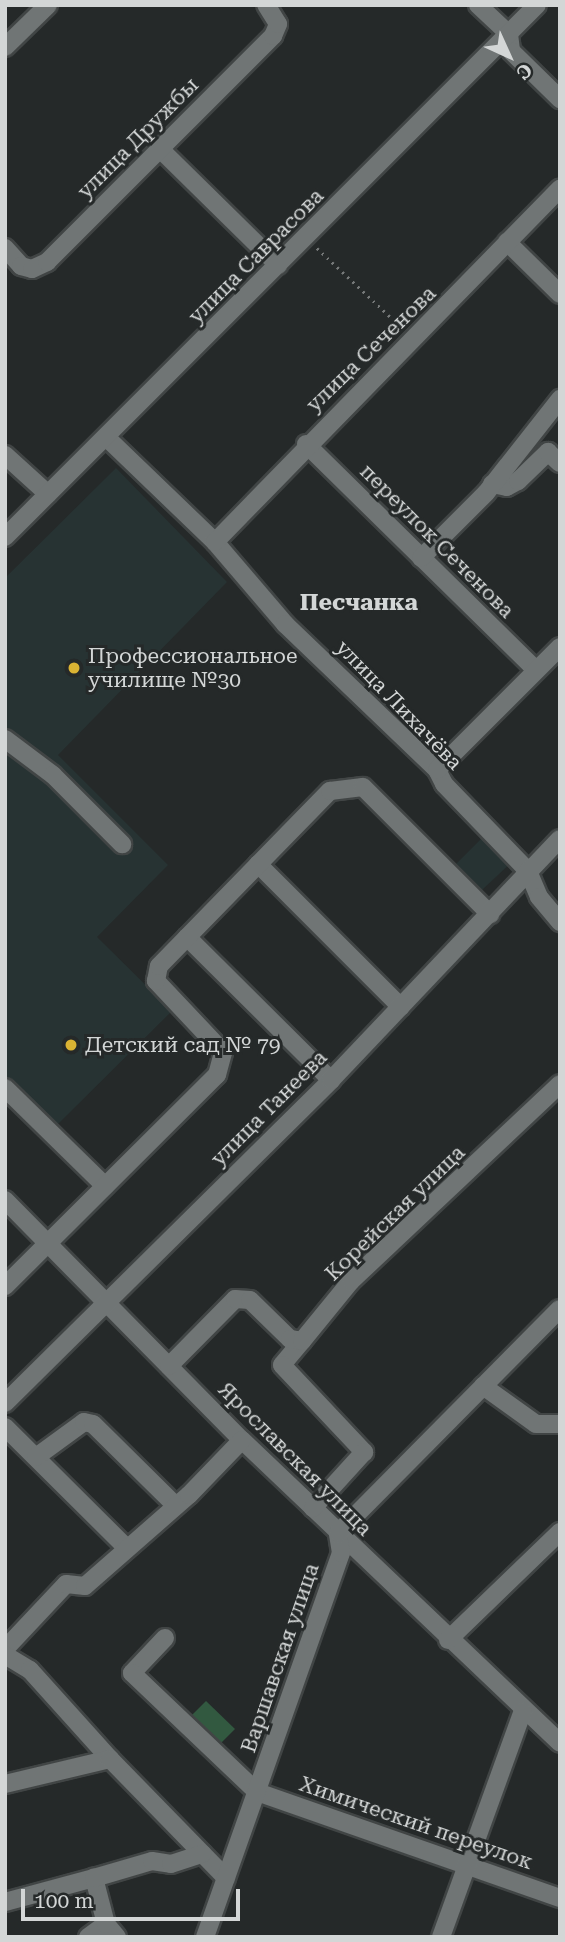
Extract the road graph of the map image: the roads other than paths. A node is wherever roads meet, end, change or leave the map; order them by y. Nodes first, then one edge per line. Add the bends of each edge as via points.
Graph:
1 (48, 5) edge
2 (266, 5) edge
3 (478, 5) edge
4 (537, 5) edge
5 (509, 34) junction
6 (5, 47) edge
7 (560, 99) edge
8 (159, 148) junction
9 (560, 189) edge
10 (507, 242) junction
11 (5, 248) edge
12 (278, 265) junction
13 (560, 294) edge
14 (560, 399) edge
15 (107, 438) junction
16 (306, 444) junction
17 (5, 455) edge
18 (560, 463) edge
19 (492, 484) junction
20 (48, 494) junction
21 (5, 537) edge
22 (215, 542) junction
23 (421, 558) junction
24 (560, 647) edge
25 (536, 670) junction
26 (5, 739) edge
27 (437, 770) junction
28 (560, 839) edge
29 (121, 845) dead end
30 (258, 864) junction
31 (528, 871) junction
32 (491, 914) junction
33 (560, 922) edge
34 (187, 937) junction
35 (401, 1007) junction
36 (331, 1080) junction
37 (560, 1084) edge
38 (5, 1088) edge
39 (105, 1186) junction
40 (5, 1200) edge
41 (48, 1243) junction
42 (5, 1286) edge
43 (105, 1302) junction
44 (560, 1309) edge
45 (302, 1341) junction
46 (169, 1366) junction
47 (483, 1386) junction
48 (5, 1403) edge
49 (560, 1424) edge
50 (5, 1427) edge
51 (242, 1440) junction
52 (36, 1457) junction
53 (174, 1504) junction
54 (313, 1508) junction
55 (560, 1532) edge
56 (338, 1533) junction
57 (126, 1547) junction
58 (165, 1638) dead end
59 (448, 1640) junction
60 (5, 1649) edge
61 (5, 1655) edge
62 (523, 1711) junction
63 (560, 1744) edge
64 (110, 1759) junction
65 (5, 1784) edge
66 (257, 1792) junction
67 (202, 1854) junction
68 (467, 1866) junction
69 (94, 1878) junction
70 (226, 1878) junction
71 (560, 1898) edge
72 (5, 1902) edge
73 (111, 1930) edge
74 (88, 1937) edge
75 (205, 1937) edge
76 (442, 1937) edge

1 - 6 street
2 - 8 street, улица Дружбы via 278,24 273,36
3 - 5 street
4 - 5 street, улица Саврасова
5 - 7 street via 511,51
5 - 12 street, улица Саврасова
8 - 11 street, улица Дружбы via 47,262 32,269 21,266
8 - 12 street
9 - 10 street, улица Сеченова
10 - 13 street
10 - 16 street, улица Сеченова
12 - 15 street, улица Саврасова
14 - 19 street
15 - 20 street, улица Саврасова
15 - 22 street, улица Лихачёва
16 - 22 street, улица Сеченова
16 - 23 street, переулок Сеченова
17 - 20 street
18 - 19 street via 548,452 518,481 507,487
19 - 23 street
20 - 21 street, улица Саврасова
22 - 27 street, улица Лихачёва via 285,624
23 - 25 street, переулок Сеченова
24 - 25 street
25 - 27 street
26 - 29 street via 53,775
27 - 31 street, улица Лихачёва via 444,784
28 - 31 street, улица Танеева
30 - 32 street via 330,791 363,787
30 - 34 street
30 - 35 street
31 - 32 street, улица Танеева
31 - 33 street, улица Лихачёва via 539,897
32 - 35 street, улица Танеева
34 - 36 street
34 - 39 street via 159,966 156,981 223,1052 222,1063 217,1074
35 - 36 street, улица Танеева
36 - 43 street, улица Танеева
37 - 45 street, Корейская улица via 351,1281
38 - 39 street
39 - 41 street
40 - 41 street, Ярославская улица
41 - 42 street
41 - 43 street, Ярославская улица
43 - 46 street, Ярославская улица
43 - 48 street, улица Танеева
44 - 47 street
45 - 46 street via 290,1339 250,1300 235,1299
45 - 54 street, Корейская улица via 282,1366 364,1452
46 - 51 street, Ярославская улица
47 - 49 street via 536,1424
47 - 56 street
50 - 52 street
51 - 53 street via 189,1495
51 - 54 street, Ярославская улица
52 - 53 street via 84,1422 93,1424
52 - 57 street
53 - 57 street
54 - 56 street, Ярославская улица
55 - 59 street
56 - 59 street, Ярославская улица
56 - 66 street, Варшавская улица via 341,1553
57 - 60 street via 85,1586 66,1584
58 - 66 street via 132,1673
59 - 62 street, Ярославская улица
61 - 64 street via 30,1670
62 - 63 street, Ярославская улица
62 - 68 street
64 - 65 street
64 - 67 street
66 - 68 street, Химический переулок
66 - 70 street, Варшавская улица
67 - 69 street via 171,1864 152,1861
67 - 70 street
68 - 71 street, Химический переулок
68 - 76 street
69 - 72 street
69 - 73 street
70 - 75 street, Варшавская улица
73 - 74 street

